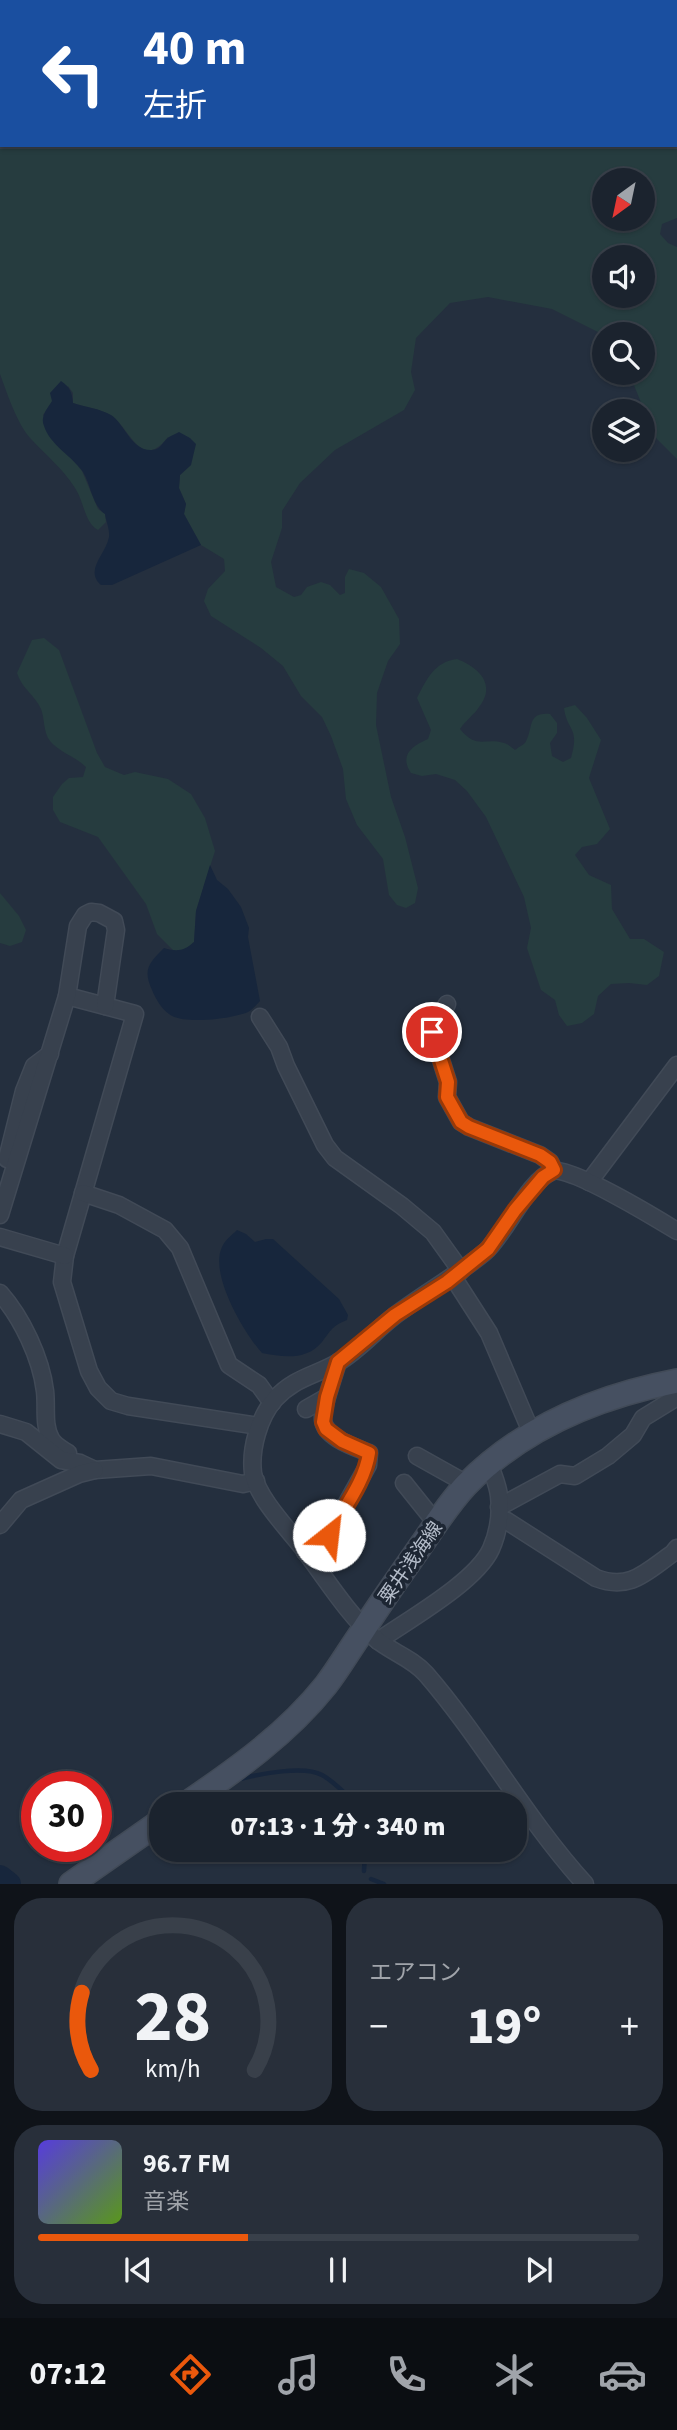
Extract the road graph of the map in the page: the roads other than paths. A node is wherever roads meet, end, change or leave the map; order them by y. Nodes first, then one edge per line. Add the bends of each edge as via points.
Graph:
1 (67, 996) junction
2 (447, 1004) dead end
3 (104, 1006) junction
4 (260, 1017) dead end
5 (50, 1054) junction
6 (677, 1065) edge
7 (554, 1170) junction
8 (589, 1182) junction
9 (0, 1185) edge
10 (83, 1193) junction
11 (0, 1215) edge
12 (677, 1231) edge
13 (0, 1237) edge
14 (65, 1256) junction
15 (457, 1274) junction
16 (0, 1293) edge
17 (338, 1362) junction
18 (677, 1381) edge
19 (624, 1393) junction
20 (327, 1397) junction
21 (677, 1397) edge
22 (272, 1403) junction
23 (306, 1409) dead end
24 (643, 1418) junction
25 (0, 1424) edge
26 (259, 1426) junction
27 (532, 1434) junction
28 (417, 1457) dead end
29 (490, 1465) junction
30 (88, 1467) junction
31 (256, 1481) junction
32 (404, 1483) dead end
33 (467, 1484) junction
34 (500, 1513) junction
35 (436, 1523) junction
36 (0, 1525) edge
37 (677, 1548) edge
38 (305, 1552) junction
39 (371, 1634) junction
40 (203, 1792) edge
41 (149, 1829) edge
42 (71, 1884) edge
43 (584, 1884) edge

1 - 3 street
1 - 3 street via 78,926 85,915 99,913 114,922 116,930
1 - 5 street
2 - 7 street via 432,1032 448,1082 447,1097 461,1122 540,1155
3 - 10 street via 135,1014
4 - 15 street via 325,1145 335,1158 433,1233
5 - 9 street via 34,1066 24,1091
5 - 11 street
6 - 8 street
7 - 8 street
7 - 15 street via 515,1210 488,1249
8 - 12 street
10 - 14 street
10 - 22 street via 119,1205 164,1230 180,1248 229,1365 259,1385
13 - 14 street
14 - 26 street via 62,1282 67,1305 89,1371 111,1401
15 - 17 street via 395,1315
15 - 27 street via 489,1332
16 - 30 street via 25,1332 38,1364 51,1440
17 - 20 street
17 - 22 street via 300,1379
18 - 19 main road, 粟井浅海線
19 - 24 street
19 - 27 main road, 粟井浅海線 via 585,1406
20 - 23 street
20 - 38 street via 326,1429 369,1453 368,1465 329,1535
21 - 24 street
22 - 26 street
24 - 34 street via 633,1435 608,1457 575,1476 560,1474
25 - 30 street via 26,1432 61,1460
26 - 31 street via 254,1453
27 - 29 main road, 粟井浅海線
28 - 33 street
29 - 33 main road, 粟井浅海線
29 - 34 street
30 - 31 street via 151,1466 243,1484
30 - 36 street via 21,1500
31 - 38 street
32 - 35 street
33 - 35 main road, 粟井浅海線
34 - 37 street via 607,1583 628,1583
34 - 39 street via 491,1550 474,1572 456,1587
35 - 39 main road, 粟井浅海線
38 - 39 street
39 - 40 main road, 粟井浅海線 via 300,1714 244,1764
39 - 43 street via 425,1673
41 - 42 main road

